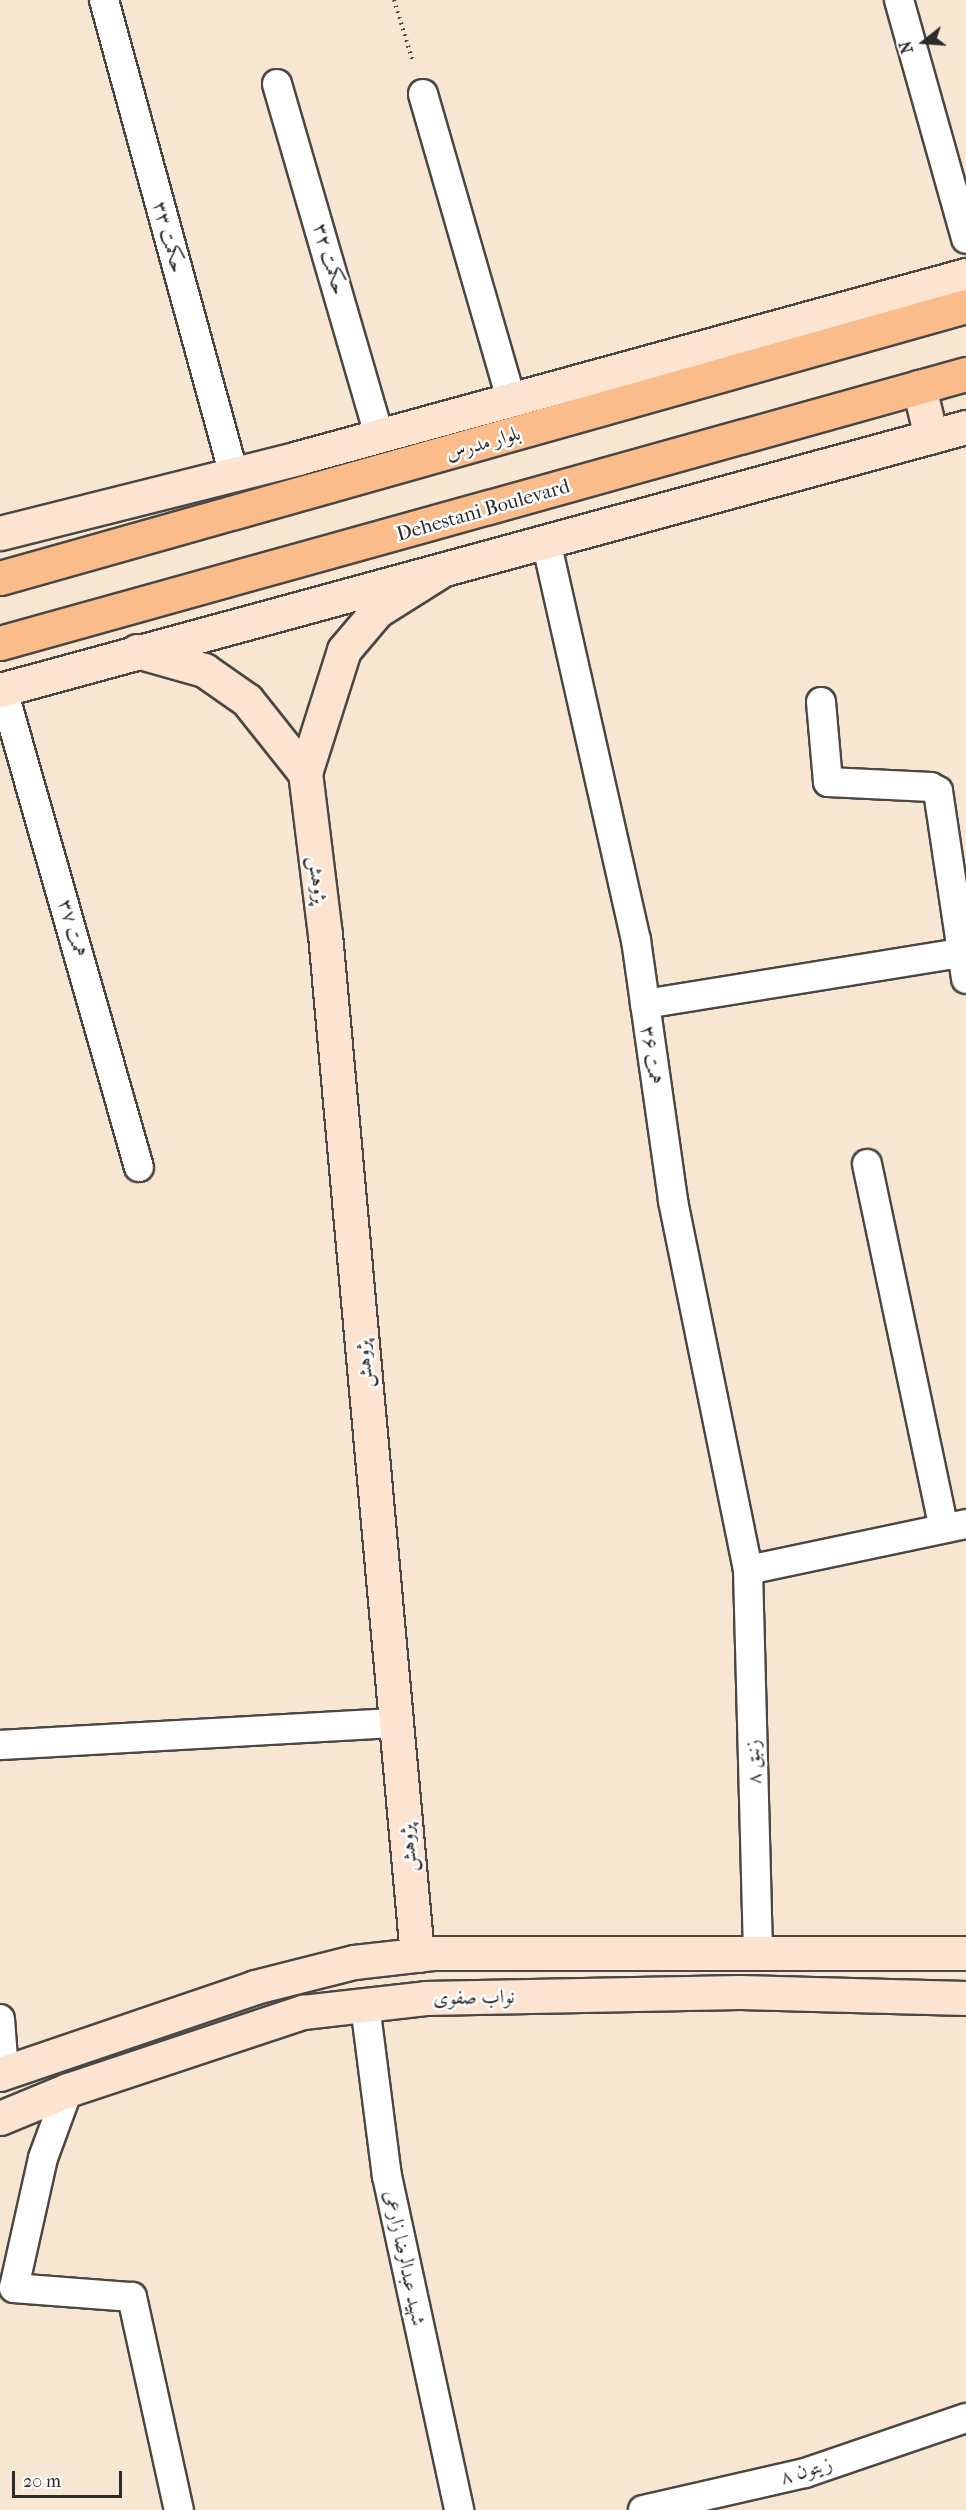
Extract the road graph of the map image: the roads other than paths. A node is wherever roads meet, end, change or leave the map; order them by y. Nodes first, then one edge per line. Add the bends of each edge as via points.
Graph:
1 (104, 0) edge
2 (899, 0) edge
3 (277, 84) dead end
4 (423, 94) road end
5 (966, 239) edge
6 (966, 275) edge
7 (966, 306) edge
8 (966, 374) edge
9 (919, 387) junction
10 (511, 398) junction
11 (966, 428) edge
12 (379, 435) junction
13 (931, 437) junction
14 (234, 474) junction
15 (0, 533) edge
16 (546, 541) junction
17 (439, 572) junction
18 (0, 578) edge
19 (0, 643) edge
20 (137, 651) junction
21 (2, 690) edge
22 (821, 702) dead end
23 (305, 773) junction
24 (964, 966) edge
25 (645, 1004) junction
26 (867, 1164) dead end
27 (139, 1167) dead end
28 (955, 1526) edge
29 (748, 1570) junction
30 (397, 1723) junction
31 (0, 1745) edge
32 (966, 1953) edge
33 (600, 1954) junction
34 (758, 1954) junction
35 (417, 1955) junction
36 (599, 1994) junction
37 (966, 1998) edge
38 (365, 2005) junction
39 (0, 2020) edge
40 (2, 2073) edge
41 (68, 2090) junction
42 (0, 2118) edge
43 (7, 2288) edge
44 (966, 2418) edge
45 (179, 2510) edge
46 (459, 2510) edge
47 (643, 2510) edge

1 - 14 street, حکمت ۳۳
2 - 5 street
3 - 12 street, حکمت ۳۲
4 - 10 street
6 - 10 street
7 - 18 main road, بلوار مدرس
8 - 9 main road, Dehestani Boulevard
9 - 13 street
9 - 19 main road, Dehestani Boulevard
10 - 12 street
11 - 13 street
12 - 14 street
13 - 16 street
14 - 15 street
16 - 17 street
16 - 25 street, همت ۳۶ via 636,940
17 - 20 street
17 - 23 street, پژوهش via 377,611 344,650
20 - 21 street
20 - 23 street via 204,670 247,700
21 - 27 street, همت ۳۷
22 - 24 street via 828,782 931,787 938,791
23 - 30 street, پژوهش via 325,935
24 - 25 street
25 - 29 street, همت ۳۶ via 673,1201
26 - 28 street
28 - 29 street
29 - 34 street, زنبق ۸
30 - 31 street
30 - 35 street, پژوهش
32 - 34 street
33 - 34 street
33 - 35 street
33 - 36 street
35 - 40 street via 297,1974
36 - 37 street, نواب صفوی via 740,1992
36 - 38 street, نواب صفوی via 424,1998
38 - 41 street, نواب صفوی via 303,2012
38 - 46 street, شهید عبدالرضا زارعی via 387,2176
39 - 40 street
41 - 42 street, نواب صفوی
41 - 43 street via 43,2158
43 - 45 street via 132,2297
44 - 47 street, زیتون ۸ via 805,2473

